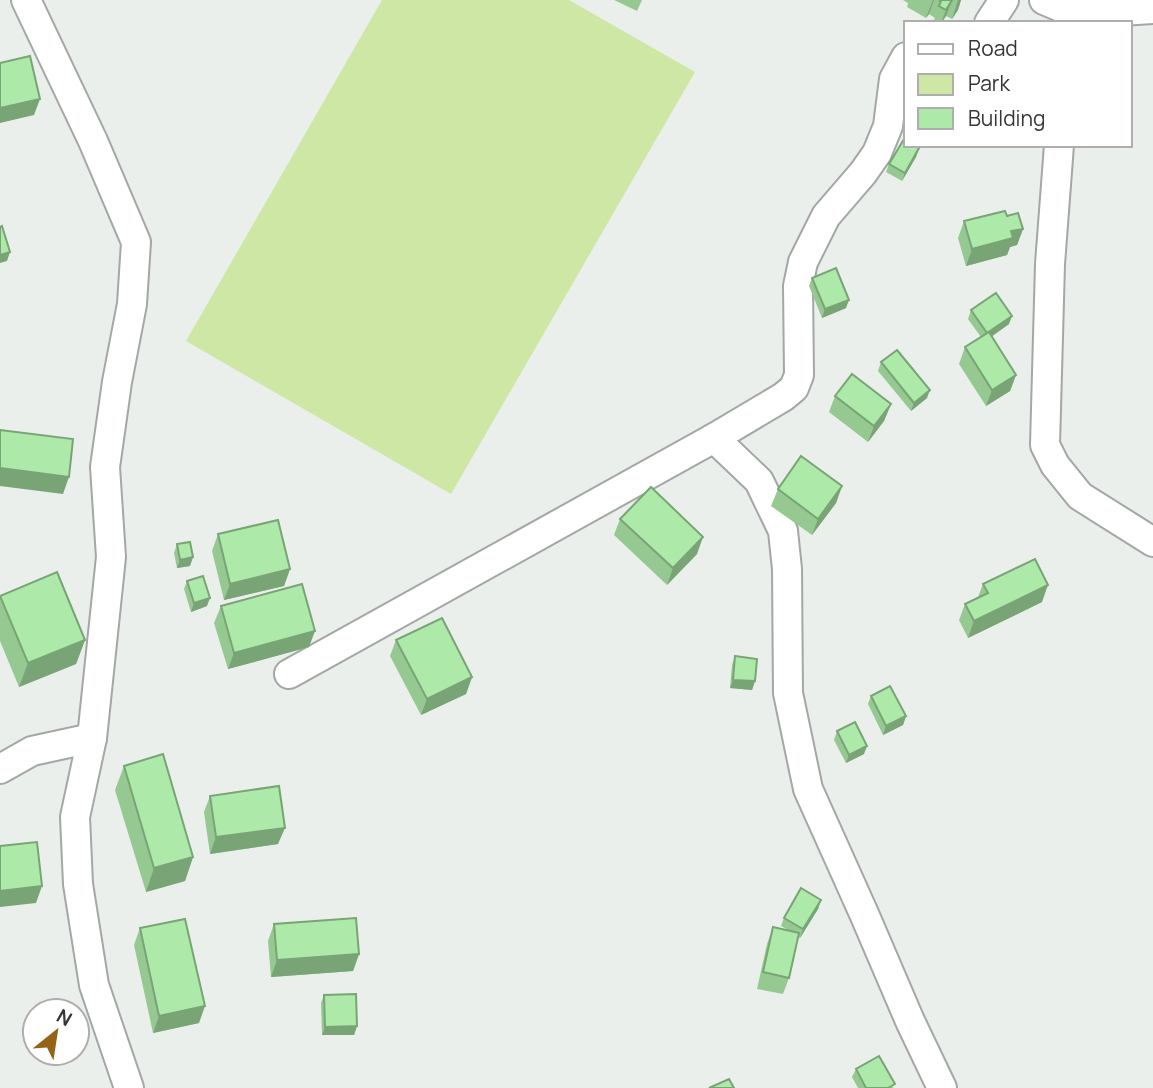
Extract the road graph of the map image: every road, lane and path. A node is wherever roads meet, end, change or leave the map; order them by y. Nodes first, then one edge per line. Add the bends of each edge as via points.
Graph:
1 (26, 0) edge
2 (1004, 0) edge
3 (1044, 0) edge
4 (1153, 9) edge
5 (1069, 17) edge
6 (990, 21) edge
7 (904, 61) edge
8 (1059, 147) edge
9 (714, 438) junction
10 (1153, 542) edge
11 (289, 674) dead end
12 (92, 738) junction
13 (0, 769) edge
14 (129, 1088) edge
15 (942, 1088) edge

1 - 12 street via 136,242 132,304 105,467 111,557
2 - 6 street
3 - 5 street
4 - 5 street
7 - 9 street via 894,79 888,126 877,153 825,216 803,262 798,286 799,375 794,388
8 - 10 street via 1045,445 1080,496
9 - 11 street
9 - 15 street via 759,481 783,531 788,693 808,789
12 - 13 street via 32,751
12 - 14 street via 75,817 78,884 94,985

